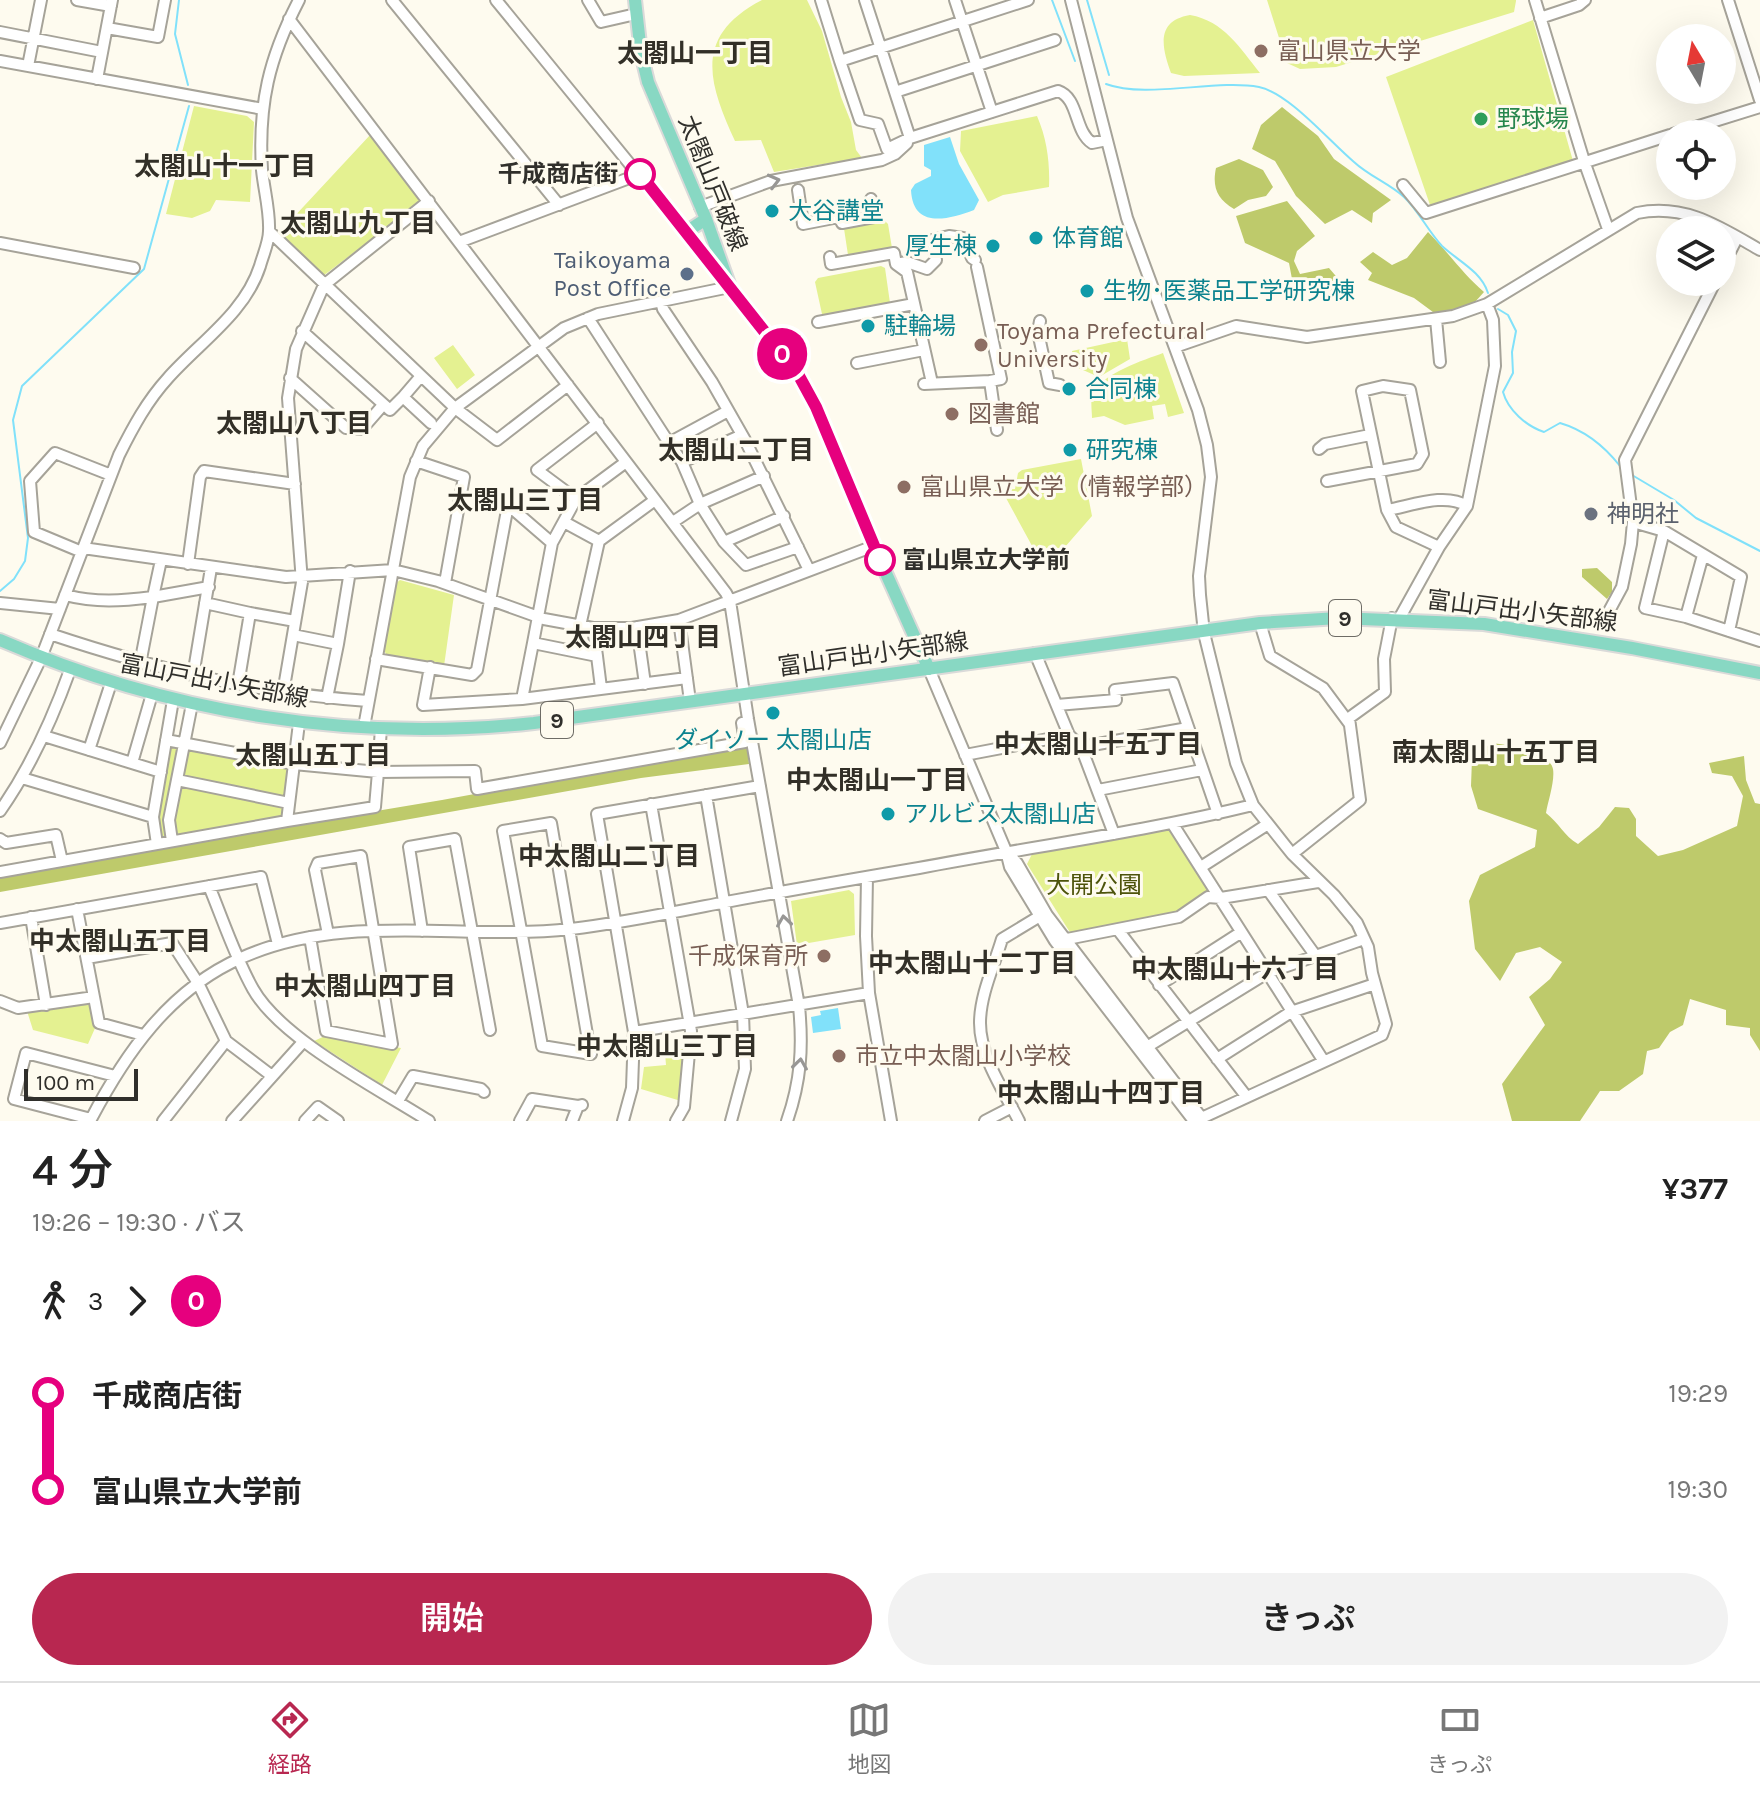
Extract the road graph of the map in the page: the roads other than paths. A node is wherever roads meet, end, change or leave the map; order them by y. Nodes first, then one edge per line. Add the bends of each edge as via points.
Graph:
1 (41, 0) edge
2 (77, 0) edge
3 (165, 0) edge
4 (299, 0) edge
5 (392, 0) edge
6 (496, 0) edge
7 (588, 0) edge
8 (635, 0) edge
9 (821, 0) edge
10 (955, 0) edge
11 (1028, 0) edge
12 (1071, 0) edge
13 (1535, 0) edge
14 (1585, 0) edge
15 (1728, 0) edge
16 (867, 1) edge
17 (112, 3) edge
18 (636, 14) junction
19 (1540, 18) junction
20 (289, 19) junction
21 (961, 21) junction
22 (107, 28) junction
23 (0, 32) edge
24 (33, 38) junction
25 (1055, 40) dead end
26 (880, 48) junction
27 (102, 52) junction
28 (0, 61) edge
29 (840, 61) junction
30 (977, 65) junction
31 (28, 66) junction
32 (97, 79) junction
33 (895, 92) junction
34 (1760, 100) edge
35 (1760, 107) edge
36 (263, 109) junction
37 (992, 112) junction
38 (1717, 120) edge
39 (910, 138) junction
40 (1656, 139) edge
41 (1107, 140) junction
42 (1584, 161) junction
43 (640, 174) junction
44 (1403, 185) dead end
45 (798, 190) dead end
46 (871, 199) dead end
47 (429, 201) junction
48 (559, 205) junction
49 (703, 213) junction
50 (1608, 229) junction
51 (269, 231) junction
52 (686, 232) junction
53 (1737, 238) joint
54 (459, 242) junction
55 (0, 243) edge
56 (1760, 250) edge
57 (830, 257) dead end
58 (896, 264) junction
59 (134, 268) dead end
60 (324, 285) junction
61 (730, 287) junction
62 (1708, 296) edge
63 (661, 301) junction
64 (914, 304) junction
65 (1487, 304) junction
66 (588, 318) junction
67 (1436, 319) junction
68 (1040, 321) dead end
69 (818, 322) dead end
70 (302, 331) junction
71 (539, 346) junction
72 (1175, 347) junction
73 (924, 350) junction
74 (1440, 362) dead end
75 (857, 363) dead end
76 (421, 376) junction
77 (290, 378) junction
78 (990, 381) junction
79 (568, 385) junction
80 (1060, 385) dead end
81 (403, 397) junction
82 (383, 405) junction
83 (455, 408) junction
84 (728, 411) junction
85 (431, 423) dead end
86 (598, 423) junction
87 (997, 430) dead end
88 (742, 435) junction
89 (1370, 435) junction
90 (669, 443) junction
91 (1319, 449) dead end
92 (416, 461) junction
93 (626, 462) junction
94 (682, 462) junction
95 (1377, 472) junction
96 (111, 475) junction
97 (764, 476) junction
98 (1327, 481) dead end
99 (295, 484) junction
100 (576, 499) junction
101 (655, 500) junction
102 (700, 504) junction
103 (1467, 506) junction
104 (1387, 510) junction
105 (784, 516) junction
106 (564, 522) junction
107 (673, 522) junction
108 (1633, 522) junction
109 (1664, 531) junction
110 (599, 541) junction
111 (724, 542) junction
112 (552, 543) junction
113 (874, 546) junction
114 (798, 547) junction
115 (1439, 547) junction
116 (83, 550) junction
117 (1703, 555) junction
118 (161, 560) junction
119 (188, 564) junction
120 (211, 568) junction
121 (393, 570) junction
122 (809, 570) junction
123 (350, 571) junction
124 (302, 577) junction
125 (445, 583) junction
126 (209, 587) junction
127 (65, 595) junction
128 (153, 597) junction
129 (491, 601) junction
130 (730, 601) junction
131 (0, 603) edge
132 (205, 603) junction
133 (60, 609) junction
134 (250, 613) junction
135 (1608, 613) dead end
136 (536, 616) junction
137 (1686, 617) junction
138 (1396, 619) junction
139 (679, 620) junction
140 (295, 621) junction
141 (1260, 623) junction
142 (580, 626) junction
143 (637, 627) junction
144 (593, 628) junction
145 (1729, 631) junction
146 (1204, 633) junction
147 (50, 634) junction
148 (293, 635) junction
149 (0, 640) edge
150 (1760, 641) edge
151 (533, 643) junction
152 (338, 644) junction
153 (1035, 653) junction
154 (597, 656) junction
155 (41, 658) junction
156 (376, 659) junction
157 (140, 664) junction
158 (430, 667) junction
159 (929, 669) junction
160 (70, 670) junction
161 (1760, 673) edge
162 (193, 676) junction
163 (687, 678) junction
164 (111, 683) junction
165 (645, 684) junction
166 (238, 685) junction
167 (601, 688) junction
168 (283, 693) junction
169 (152, 694) junction
170 (741, 694) junction
171 (327, 698) junction
172 (522, 699) junction
173 (173, 700) junction
174 (368, 701) junction
175 (690, 701) junction
176 (192, 704) junction
177 (1057, 705) junction
178 (299, 723) junction
179 (1349, 723) junction
180 (364, 727) junction
181 (381, 728) junction
182 (1188, 728) junction
183 (1069, 735) junction
184 (44, 736) junction
185 (166, 740) junction
186 (0, 743) edge
187 (184, 744) junction
188 (1081, 747) junction
189 (89, 750) junction
190 (965, 755) junction
191 (132, 763) junction
192 (294, 764) junction
193 (1202, 770) junction
194 (161, 772) junction
195 (378, 772) junction
196 (22, 778) junction
197 (177, 780) junction
198 (760, 786) junction
199 (1098, 790) junction
200 (706, 795) junction
201 (289, 803) junction
202 (651, 804) junction
203 (1253, 805) junction
204 (0, 811) edge
205 (1218, 814) junction
206 (153, 817) junction
207 (287, 821) junction
208 (1172, 823) junction
209 (1268, 824) junction
210 (1114, 834) junction
211 (0, 839) edge
212 (172, 841) junction
213 (157, 844) junction
214 (1006, 851) junction
215 (1292, 854) junction
216 (62, 861) junction
217 (1201, 867) junction
218 (0, 872) edge
219 (867, 877) junction
220 (1318, 882) junction
221 (209, 886) junction
222 (1268, 890) junction
223 (780, 892) junction
224 (1221, 898) junction
225 (724, 903) junction
226 (77, 909) junction
227 (669, 913) junction
228 (1040, 916) junction
229 (31, 917) junction
230 (615, 922) junction
231 (0, 923) edge
232 (569, 929) junction
233 (1118, 930) junction
234 (422, 931) junction
235 (521, 931) junction
236 (373, 932) junction
237 (472, 932) junction
238 (1240, 933) junction
239 (328, 934) junction
240 (310, 937) junction
241 (1364, 939) junction
242 (1060, 940) junction
243 (278, 944) junction
244 (1315, 955) junction
245 (87, 958) junction
246 (239, 959) junction
247 (1267, 973) junction
248 (198, 983) junction
249 (1375, 984) junction
250 (1159, 985) junction
251 (869, 993) junction
252 (94, 997) junction
253 (0, 1001) edge
254 (46, 1005) junction
255 (799, 1006) junction
256 (1291, 1012) junction
257 (743, 1014) junction
258 (1187, 1021) junction
259 (689, 1023) junction
260 (490, 1030) dead end
261 (634, 1032) junction
262 (143, 1035) junction
263 (226, 1041) junction
264 (303, 1042) junction
265 (1143, 1049) junction
266 (1217, 1059) junction
267 (1323, 1060) junction
268 (115, 1076) junction
269 (272, 1076) junction
270 (484, 1092) dead end
271 (1246, 1096) junction
272 (398, 1101) junction
273 (1012, 1107) junction
274 (90, 1120) edge
275 (163, 1121) edge
276 (232, 1121) edge
277 (305, 1121) edge
278 (338, 1121) edge
279 (429, 1121) edge
280 (520, 1121) edge
281 (572, 1121) edge
282 (623, 1121) edge
283 (676, 1121) edge
284 (731, 1121) edge
285 (787, 1121) edge
286 (891, 1121) edge
287 (985, 1121) edge
288 (1019, 1121) edge
289 (1199, 1121) edge

1 - 24 street
2 - 17 street
3 - 22 street via 158,37
4 - 20 street
5 - 48 street
6 - 43 street
7 - 18 street via 601,22
8 - 18 main road, 太閤山戸破線
9 - 29 street
10 - 21 street
11 - 21 street
12 - 41 street
13 - 19 street
14 - 19 street
15 - 34 street
16 - 26 street
17 - 22 street
18 - 49 main road, 太閤山戸破線 via 648,82
19 - 42 street
20 - 36 street via 275,51
20 - 47 street
21 - 26 street
21 - 30 street
22 - 27 street
23 - 24 street
24 - 27 street
24 - 31 street
25 - 30 street
26 - 29 street
26 - 33 street
27 - 32 street
28 - 31 street
29 - 39 street via 860,120 878,124 887,149
30 - 33 street
30 - 37 street
31 - 32 street
32 - 36 street
33 - 39 street
35 - 38 street
36 - 51 street
37 - 39 street
37 - 41 street via 1064,92 1086,139
49 -> 39 street via 771,181 882,160 902,150
40 - 42 street
41 - 72 street via 1127,218
42 - 44 street via 1426,213
42 - 50 street
43 - 48 street
43 - 52 street
45 - 46 street via 803,224 874,217
47 - 54 street
47 - 60 street
48 - 54 street
49 - 52 main road
49 - 61 main road, 太閤山戸破線
50 - 53 street via 1659,208 1699,217
50 - 65 street
51 - 60 street
51 - 96 street via 259,270 244,299 151,397
52 - 61 street
53 - 56 street
54 - 71 street
55 - 59 street
57 - 58 street via 831,264 894,253
58 - 64 street via 907,272
58 - 78 street via 927,269 936,260 932,240 963,238 976,264 1001,379
60 - 70 street
60 - 76 street
61 - 63 street
61 - 113 main road, 太閤山戸破線 via 798,374
62 - 108 street via 1625,460
63 - 66 street
63 - 84 street
64 - 69 street
64 - 73 street
65 - 67 street
65 - 103 street via 1495,366
66 - 71 street
66 - 90 street
67 - 72 street via 1307,337 1236,326
67 - 74 street
68 - 80 street via 1049,383
70 - 77 street
70 - 82 street
71 - 79 street
71 - 83 street
72 - 146 street via 1198,410 1211,477 1199,576
73 - 75 street
73 - 78 street via 928,384
76 - 81 street
76 - 83 street
77 - 82 street via 346,428 362,429
77 - 99 street
78 - 87 street
79 - 83 street via 497,440
79 - 86 street
81 - 82 street via 390,410
81 - 85 street
83 - 92 street via 432,432
84 - 88 street
84 - 90 street
86 - 93 street
86 - 100 street via 537,470
88 - 94 street
88 - 97 street
89 - 91 street
89 - 95 street
89 - 95 street via 1362,391 1383,386 1410,390 1423,454 1417,464
90 - 94 street
92 - 121 street
92 - 125 street via 464,477
93 - 100 street
93 - 101 street
94 - 102 street
95 - 98 street
95 - 104 street
96 - 116 street
96 - 116 street via 55,453 30,481 34,532
97 - 102 street
97 - 105 street
99 - 119 street via 204,471
99 - 124 street
100 - 106 street
101 - 107 street
101 - 110 street
102 - 107 street
102 - 111 street
103 - 104 street via 1442,500
103 - 115 street
104 - 115 street via 1396,527
105 - 111 street
105 - 114 street
106 - 110 street
106 - 112 street
107 - 130 street
108 - 109 street
108 - 135 street via 1622,587
109 - 117 street
109 - 137 street via 1645,608
110 - 142 street
111 - 114 street via 746,565
112 - 129 street via 508,505
112 - 136 street
113 - 122 street
113 - 159 main road, 太閤山戸破線
114 - 122 street
115 - 138 street
116 - 118 street
116 - 127 street
117 - 137 street
117 - 145 street via 1741,577
118 - 119 street
118 - 128 street
119 - 120 street
120 - 124 street
120 - 126 street
121 - 123 street
121 - 125 street
121 - 156 street
122 - 130 street
123 - 124 street
123 - 152 street
124 - 140 street
125 - 129 street
126 - 128 street
126 - 132 street
127 - 128 street via 115,602
127 - 133 street
128 - 157 street
129 - 136 street
129 - 158 street via 477,670 472,675
130 - 139 street
130 - 170 street
131 - 133 street
132 - 134 street
132 - 162 street
133 - 147 street
134 - 140 street
134 - 166 street
136 - 142 street
136 - 151 street
137 - 145 street
138 - 141 main road, 富山戸出小矢部線 / 9
138 - 161 main road, 富山戸出小矢部線 / 9 via 1484,624
138 - 179 street via 1384,659 1385,692 1357,710
139 - 143 street
139 - 163 street
140 - 148 street
141 - 146 main road, 富山戸出小矢部線 / 9
141 - 179 street via 1270,656 1323,688
142 - 144 street
143 - 144 street
143 - 165 street
144 - 154 street
145 - 150 street
146 - 153 main road, 富山戸出小矢部線 / 9
146 - 203 street via 1236,763
147 - 155 street
147 - 157 street
148 - 152 street
148 - 168 street
149 - 155 main road, 富山戸出小矢部線 / 9
151 - 154 street
151 - 172 street
152 - 171 street
153 - 159 main road, 富山戸出小矢部線 / 9
153 - 177 street
154 - 167 street
155 - 160 main road, 富山戸出小矢部線 / 9
155 - 186 street
156 - 158 street
156 - 174 street
157 - 162 street
158 - 172 street via 423,705
159 - 170 main road, 富山戸出小矢部線 / 9
159 - 190 street
160 - 164 main road, 富山戸出小矢部線 / 9
160 - 184 street
162 - 166 street
163 - 165 street
163 - 175 street
164 - 169 main road, 富山戸出小矢部線 / 9
164 - 189 street
165 - 167 street
166 - 168 street
167 - 172 street
168 - 171 street
169 - 173 main road, 富山戸出小矢部線 / 9
169 - 191 street
170 - 175 main road, 富山戸出小矢部線 / 9
170 - 195 street via 745,742 477,789 475,771
170 - 198 street
171 - 174 street
173 - 176 main road, 富山戸出小矢部線 / 9
173 - 185 street
174 - 180 street
175 - 181 main road, 富山戸出小矢部線 / 9 via 522,724
176 - 178 main road, 富山戸出小矢部線 / 9
176 - 187 street
177 - 182 street via 1116,700 1115,690 1173,683
177 - 183 street
178 - 180 main road, 富山戸出小矢部線 / 9
178 - 192 street
179 - 215 street via 1360,800
180 - 181 main road, 富山戸出小矢部線 / 9
181 - 195 street
182 - 188 street
182 - 193 street
183 - 188 street
183 - 190 street
184 - 189 street
184 - 196 street
185 - 187 street
185 - 194 street
187 - 192 street
187 - 197 street
188 - 199 street
189 - 191 street
190 - 214 street
191 - 194 street
192 - 195 street
192 - 201 street
193 - 199 street
193 - 205 street
194 - 206 street
195 - 207 street via 375,807
196 - 204 street
196 - 206 street
197 - 201 street
197 - 212 street via 169,820
198 - 200 street
198 - 223 street
199 - 210 street
200 - 202 street
200 - 225 street
201 - 207 street
202 - 227 street
202 - 230 street via 597,814
203 - 205 street
203 - 209 street
205 - 208 street
206 - 213 street
207 - 212 street
208 - 210 street
208 - 217 street
209 - 215 street
209 - 217 street
210 - 214 street
211 - 216 street via 6,843 56,835
212 - 213 street
213 - 216 street
214 - 219 street
214 - 228 street
214 - 242 street
215 - 220 street
216 - 218 street
217 - 224 street
219 - 223 street
219 - 251 street
220 - 222 street
220 - 241 street via 1349,912
221 - 226 street
221 - 243 street via 261,877
221 - 246 street
222 - 224 street
222 - 244 street
223 - 225 street
255 -> 223 street
224 - 233 street via 1208,897 1179,917
224 - 238 street
225 - 227 street
225 - 257 street
226 - 229 street
226 - 245 street
227 - 230 street
227 - 259 street
228 - 242 street
228 - 273 street via 1002,939 982,1004 984,1049
229 - 231 street
229 - 254 street
230 - 232 street
230 - 261 street
232 - 235 street
232 - 235 street via 551,823 503,831
232 - 235 street via 591,1053 542,1046
233 - 242 street
233 - 250 street
234 - 236 street
234 - 237 street
234 - 237 street via 409,847 455,839
235 - 237 street
236 - 239 street
236 - 239 street via 361,856 318,863 315,870
236 - 240 street via 392,1044 326,1031
237 - 260 street
238 - 247 street
238 - 250 street
239 - 240 street
240 - 243 street
241 - 244 street
241 - 249 street
242 - 265 street
243 - 246 street
244 - 247 street
245 - 248 street via 172,943
245 - 252 street
246 - 248 street
246 - 264 street via 270,1013
247 - 256 street
247 - 258 street
248 - 262 street
248 - 263 street
249 - 256 street
249 - 267 street via 1386,1024 1382,1035
250 - 258 street
251 - 255 street
251 - 286 street
252 - 254 street
252 - 262 street via 99,1023
253 - 254 street via 18,1008
255 - 257 street
285 -> 255 street via 803,1045
256 - 266 street
256 - 267 street
257 - 259 street
257 - 284 street via 745,1069
258 - 265 street
258 - 266 street
259 - 261 street
259 - 283 street via 684,1107
261 - 282 street via 632,1088
262 - 268 street
263 - 269 street
263 - 275 street
264 - 269 street
264 - 272 street
265 - 289 street
266 - 271 street
267 - 271 street
268 - 274 street
268 - 274 street via 26,1053 14,1099
269 - 276 street
270 - 272 street via 413,1076
271 - 289 street
272 - 279 street
273 - 287 street
273 - 288 street
277 - 278 street via 318,1107
280 - 281 street via 532,1099 580,1105

